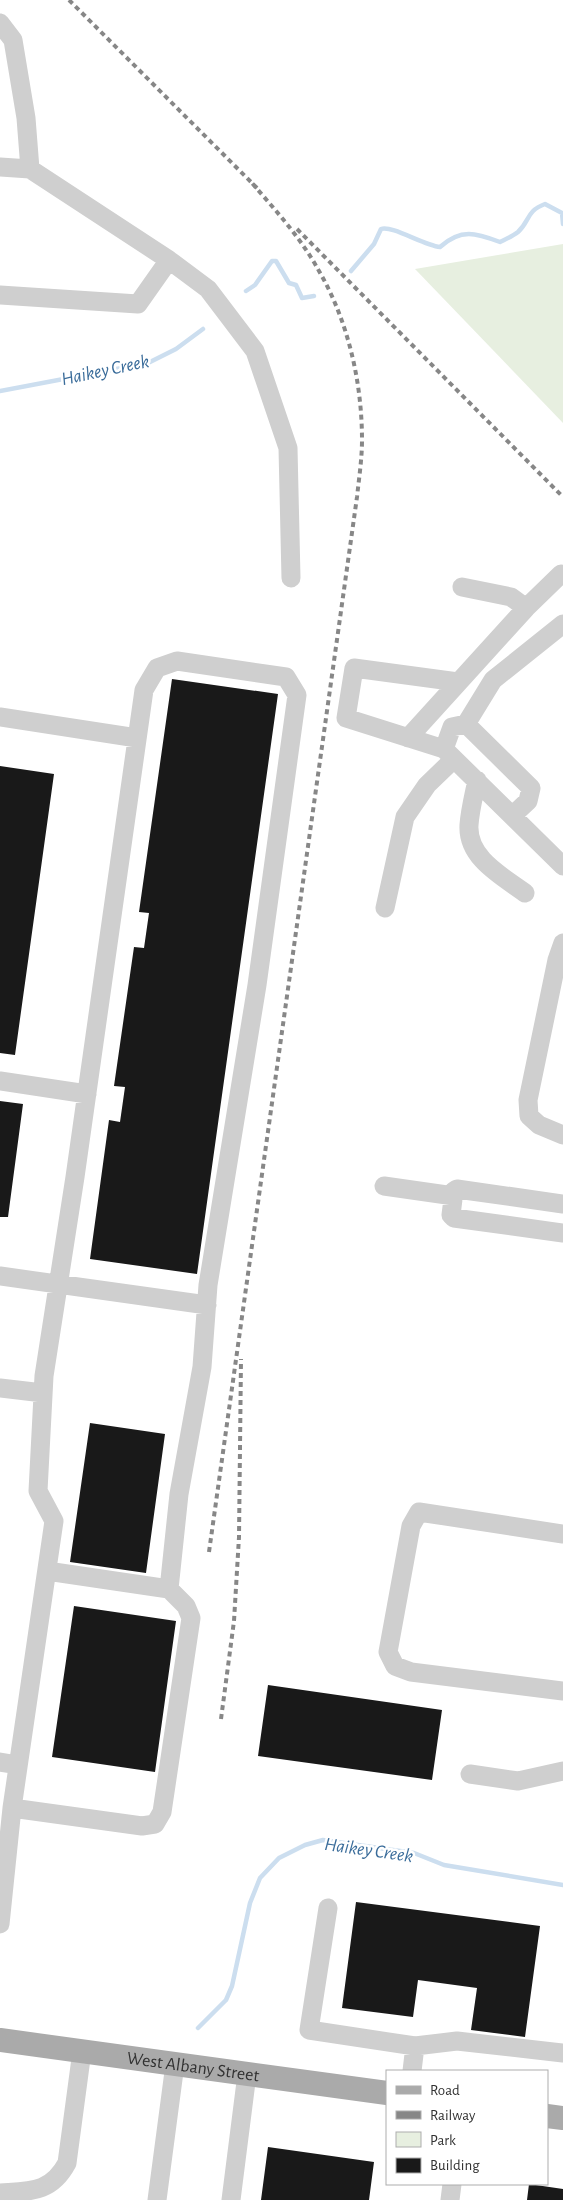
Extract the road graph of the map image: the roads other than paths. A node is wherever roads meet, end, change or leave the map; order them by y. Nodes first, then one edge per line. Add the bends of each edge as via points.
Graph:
1 (0, 23) edge
2 (0, 166) edge
3 (30, 169) junction
4 (169, 260) junction
5 (0, 295) edge
6 (561, 574) dead end
7 (291, 578) dead end
8 (462, 587) dead end
9 (526, 608) junction
10 (563, 624) edge
11 (458, 682) junction
12 (0, 717) edge
13 (466, 724) junction
14 (137, 738) junction
15 (408, 738) junction
16 (449, 754) junction
17 (476, 780) junction
18 (513, 815) junction
19 (561, 860) edge
20 (525, 894) dead end
21 (385, 908) dead end
22 (563, 943) edge
23 (0, 1080) edge
24 (87, 1094) junction
25 (563, 1135) edge
26 (384, 1186) dead end
27 (454, 1196) junction
28 (563, 1204) edge
29 (563, 1233) edge
30 (0, 1276) edge
31 (59, 1284) junction
32 (206, 1305) junction
33 (0, 1388) edge
34 (43, 1393) junction
35 (563, 1534) edge
36 (47, 1571) junction
37 (169, 1589) junction
38 (563, 1691) edge
39 (9, 1764) edge
40 (563, 1771) edge
41 (470, 1774) dead end
42 (12, 1808) junction
43 (328, 1908) dead end
44 (0, 1924) edge
45 (0, 2040) edge
46 (415, 2046) junction
47 (82, 2051) junction
48 (563, 2053) edge
49 (175, 2064) junction
50 (412, 2070) edge
51 (247, 2074) junction
52 (386, 2093) edge
53 (548, 2116) edge
54 (563, 2118) edge
55 (452, 2185) edge
56 (0, 2193) edge
57 (33, 2196) edge
58 (157, 2200) edge
59 (231, 2200) edge
60 (450, 2200) edge

1 - 3 street via 13,40 26,118
2 - 3 street
3 - 4 street
4 - 5 street via 138,304
4 - 7 street via 208,289 255,351 288,448
6 - 9 street
8 - 9 street via 511,597
9 - 11 street
10 - 13 street via 493,680
11 - 15 street
11 - 15 street via 354,668 346,718
12 - 14 street
13 - 16 street via 452,727
13 - 18 street via 531,788 528,802
14 - 24 street
14 - 32 street via 144,690 157,668 177,661 286,677 297,695 257,984
15 - 16 street
16 - 17 street
16 - 21 street via 405,817
17 - 18 street
17 - 20 street via 469,826 472,846 482,860
18 - 19 street
22 - 25 street via 528,1100 529,1116 539,1125
23 - 24 street
24 - 31 street
26 - 27 street
27 - 28 street via 457,1189
27 - 29 street via 451,1215 454,1218
30 - 31 street
31 - 32 street
31 - 34 street
32 - 37 street via 202,1367 180,1494
33 - 34 street
34 - 36 street via 38,1491 54,1520
35 - 38 street via 419,1512 411,1526 388,1652 395,1666 410,1672
36 - 37 street
36 - 39 street
37 - 42 street via 186,1606 191,1618 162,1812 155,1824 142,1826
39 - 42 street
40 - 41 street via 518,1781
42 - 44 street
43 - 46 street via 309,2030
45 - 47 main road, West Albany Street
46 - 48 street via 457,2042
46 - 50 street
47 - 49 main road, West Albany Street
47 - 57 street via 67,2163 58,2179
49 - 51 main road, West Albany Street
49 - 58 street
51 - 52 main road, West Albany Street
51 - 59 street
53 - 54 main road
55 - 60 street
56 - 57 street

